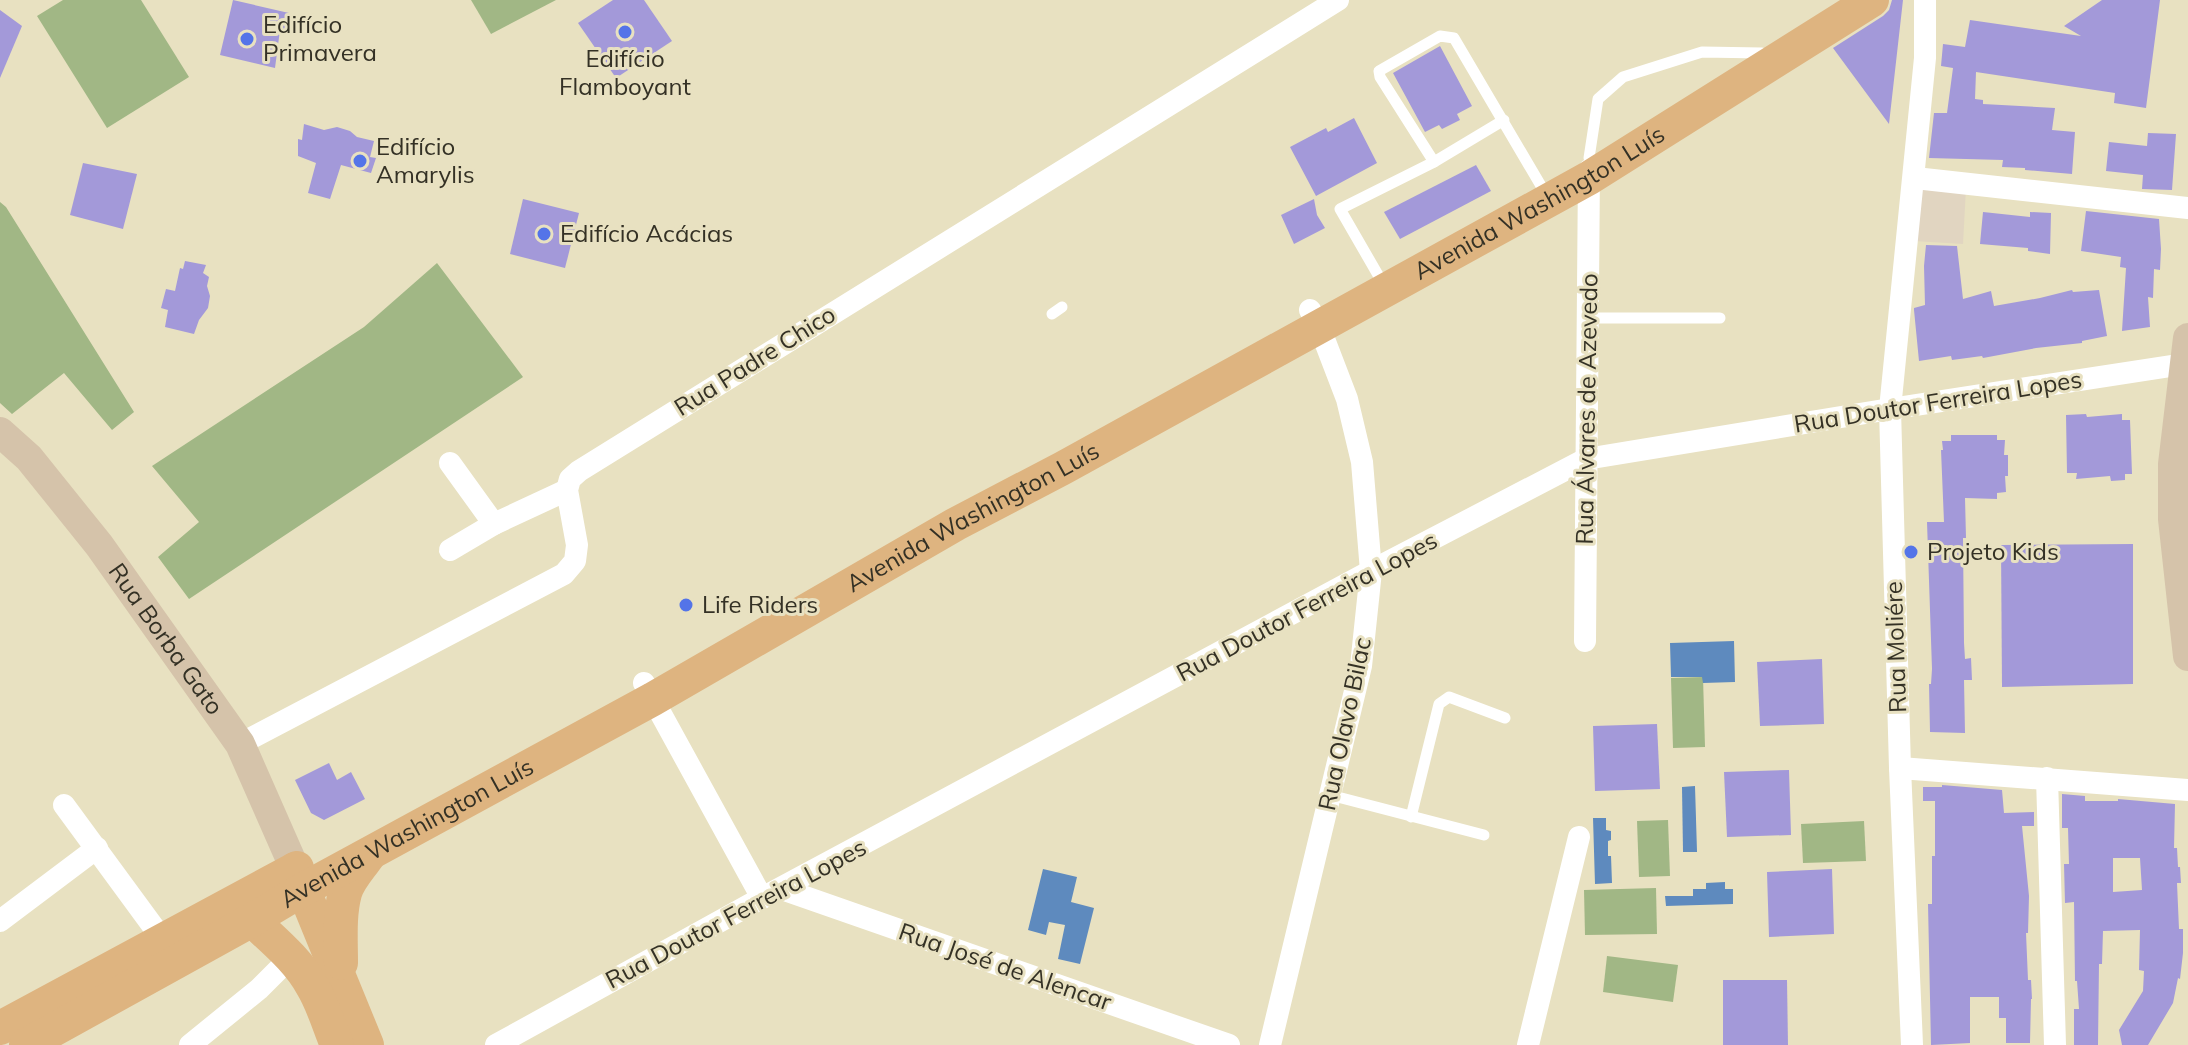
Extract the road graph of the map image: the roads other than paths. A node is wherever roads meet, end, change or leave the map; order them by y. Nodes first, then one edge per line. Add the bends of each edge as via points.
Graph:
1 (1338, 0) edge
2 (1925, 0) edge
3 (1938, 0) edge
4 (1846, 4) edge
5 (1762, 53) junction
6 (1925, 58) junction
7 (1504, 120) junction
8 (1434, 162) junction
9 (1589, 168) junction
10 (1915, 178) junction
11 (1545, 193) junction
12 (2188, 208) edge
13 (1380, 280) junction
14 (1314, 318) junction
15 (1588, 318) junction
16 (1720, 318) dead end
17 (2186, 351) edge
18 (1890, 409) junction
19 (0, 432) edge
20 (1586, 459) junction
21 (450, 463) dead end
22 (567, 490) junction
23 (494, 524) junction
24 (450, 550) dead end
25 (1371, 571) junction
26 (1585, 641) dead end
27 (2188, 656) edge
28 (649, 691) junction
29 (1505, 718) dead end
30 (240, 744) junction
31 (1900, 768) junction
32 (2047, 778) junction
33 (2188, 790) edge
34 (1330, 795) junction
35 (64, 805) dead end
36 (1411, 817) junction
37 (1484, 835) dead end
38 (1579, 837) dead end
39 (97, 848) junction
40 (371, 853) junction
41 (300, 879) junction
42 (772, 893) junction
43 (252, 920) junction
44 (0, 921) edge
45 (163, 940) junction
46 (291, 957) junction
47 (341, 979) junction
48 (0, 1028) edge
49 (1535, 1043) edge
50 (26, 1045) edge
51 (190, 1045) edge
52 (337, 1045) edge
53 (367, 1045) edge
54 (496, 1045) edge
55 (1229, 1045) edge
56 (1270, 1045) edge
57 (1912, 1045) edge
58 (2055, 1045) edge

1 - 22 street, Rua Padre Chico via 579,471
2 - 6 street, Rua Moliére
3 - 6 street, Rua Moliére
4 - 5 main road, Avenida Washington Luís
4 - 9 main road, Avenida Washington Luís
5 - 9 main road, Avenida Washington Luís
5 - 9 lane via 1702,52 1623,77 1598,99
6 - 10 street, Rua Moliére
7 - 8 lane
7 - 8 lane via 1454,38 1440,36 1379,71
7 - 11 lane
8 - 13 lane via 1340,209
9 - 11 main road, Avenida Washington Luís
9 - 15 street, Rua Álvares de Azevedo
10 - 12 street
10 - 18 street, Rua Moliére
11 - 13 main road, Avenida Washington Luís
13 - 14 main road, Avenida Washington Luís
14 - 25 street, Rua Olavo Bilac via 1347,399 1362,462
14 - 28 main road, Avenida Washington Luís via 1063,468
15 - 16 lane
15 - 20 street, Rua Álvares de Azevedo
17 - 18 street, Rua Doutor Ferreira Lopes
17 - 27 street via 2173,464 2173,519
18 - 20 street, Rua Doutor Ferreira Lopes
18 - 31 street, Rua Moliére
19 - 30 street, Rua Borba Gato via 29,458 99,545
20 - 25 street, Rua Doutor Ferreira Lopes
20 - 26 street, Rua Álvares de Azevedo
21 - 23 street
22 - 23 street
22 - 30 street via 577,545 575,561 564,574
23 - 24 street
25 - 34 street, Rua Olavo Bilac via 1361,666
25 - 42 street, Rua Doutor Ferreira Lopes
28 - 40 main road, Avenida Washington Luís
28 - 41 main road, Avenida Washington Luís
28 - 42 street
29 - 36 lane via 1449,697 1439,704
30 - 41 street, Rua Borba Gato
31 - 32 street
31 - 57 street, Rua Moliére
32 - 33 street
32 - 58 street
34 - 36 lane
34 - 56 street, Rua Olavo Bilac
35 - 39 street
36 - 37 lane
38 - 49 street
39 - 44 street
39 - 45 street
40 - 41 main road, Avenida Washington Luís
40 - 47 main road via 345,894
41 - 43 main road, Avenida Washington Luís
41 - 45 main road, Avenida Washington Luís
41 - 47 main road
42 - 54 street, Rua Doutor Ferreira Lopes
42 - 55 street, Rua José de Alencar
43 - 46 main road
43 - 50 main road, Avenida Washington Luís
45 - 48 main road, Avenida Washington Luís
46 - 51 street
46 - 52 main road via 314,988
47 - 53 main road

